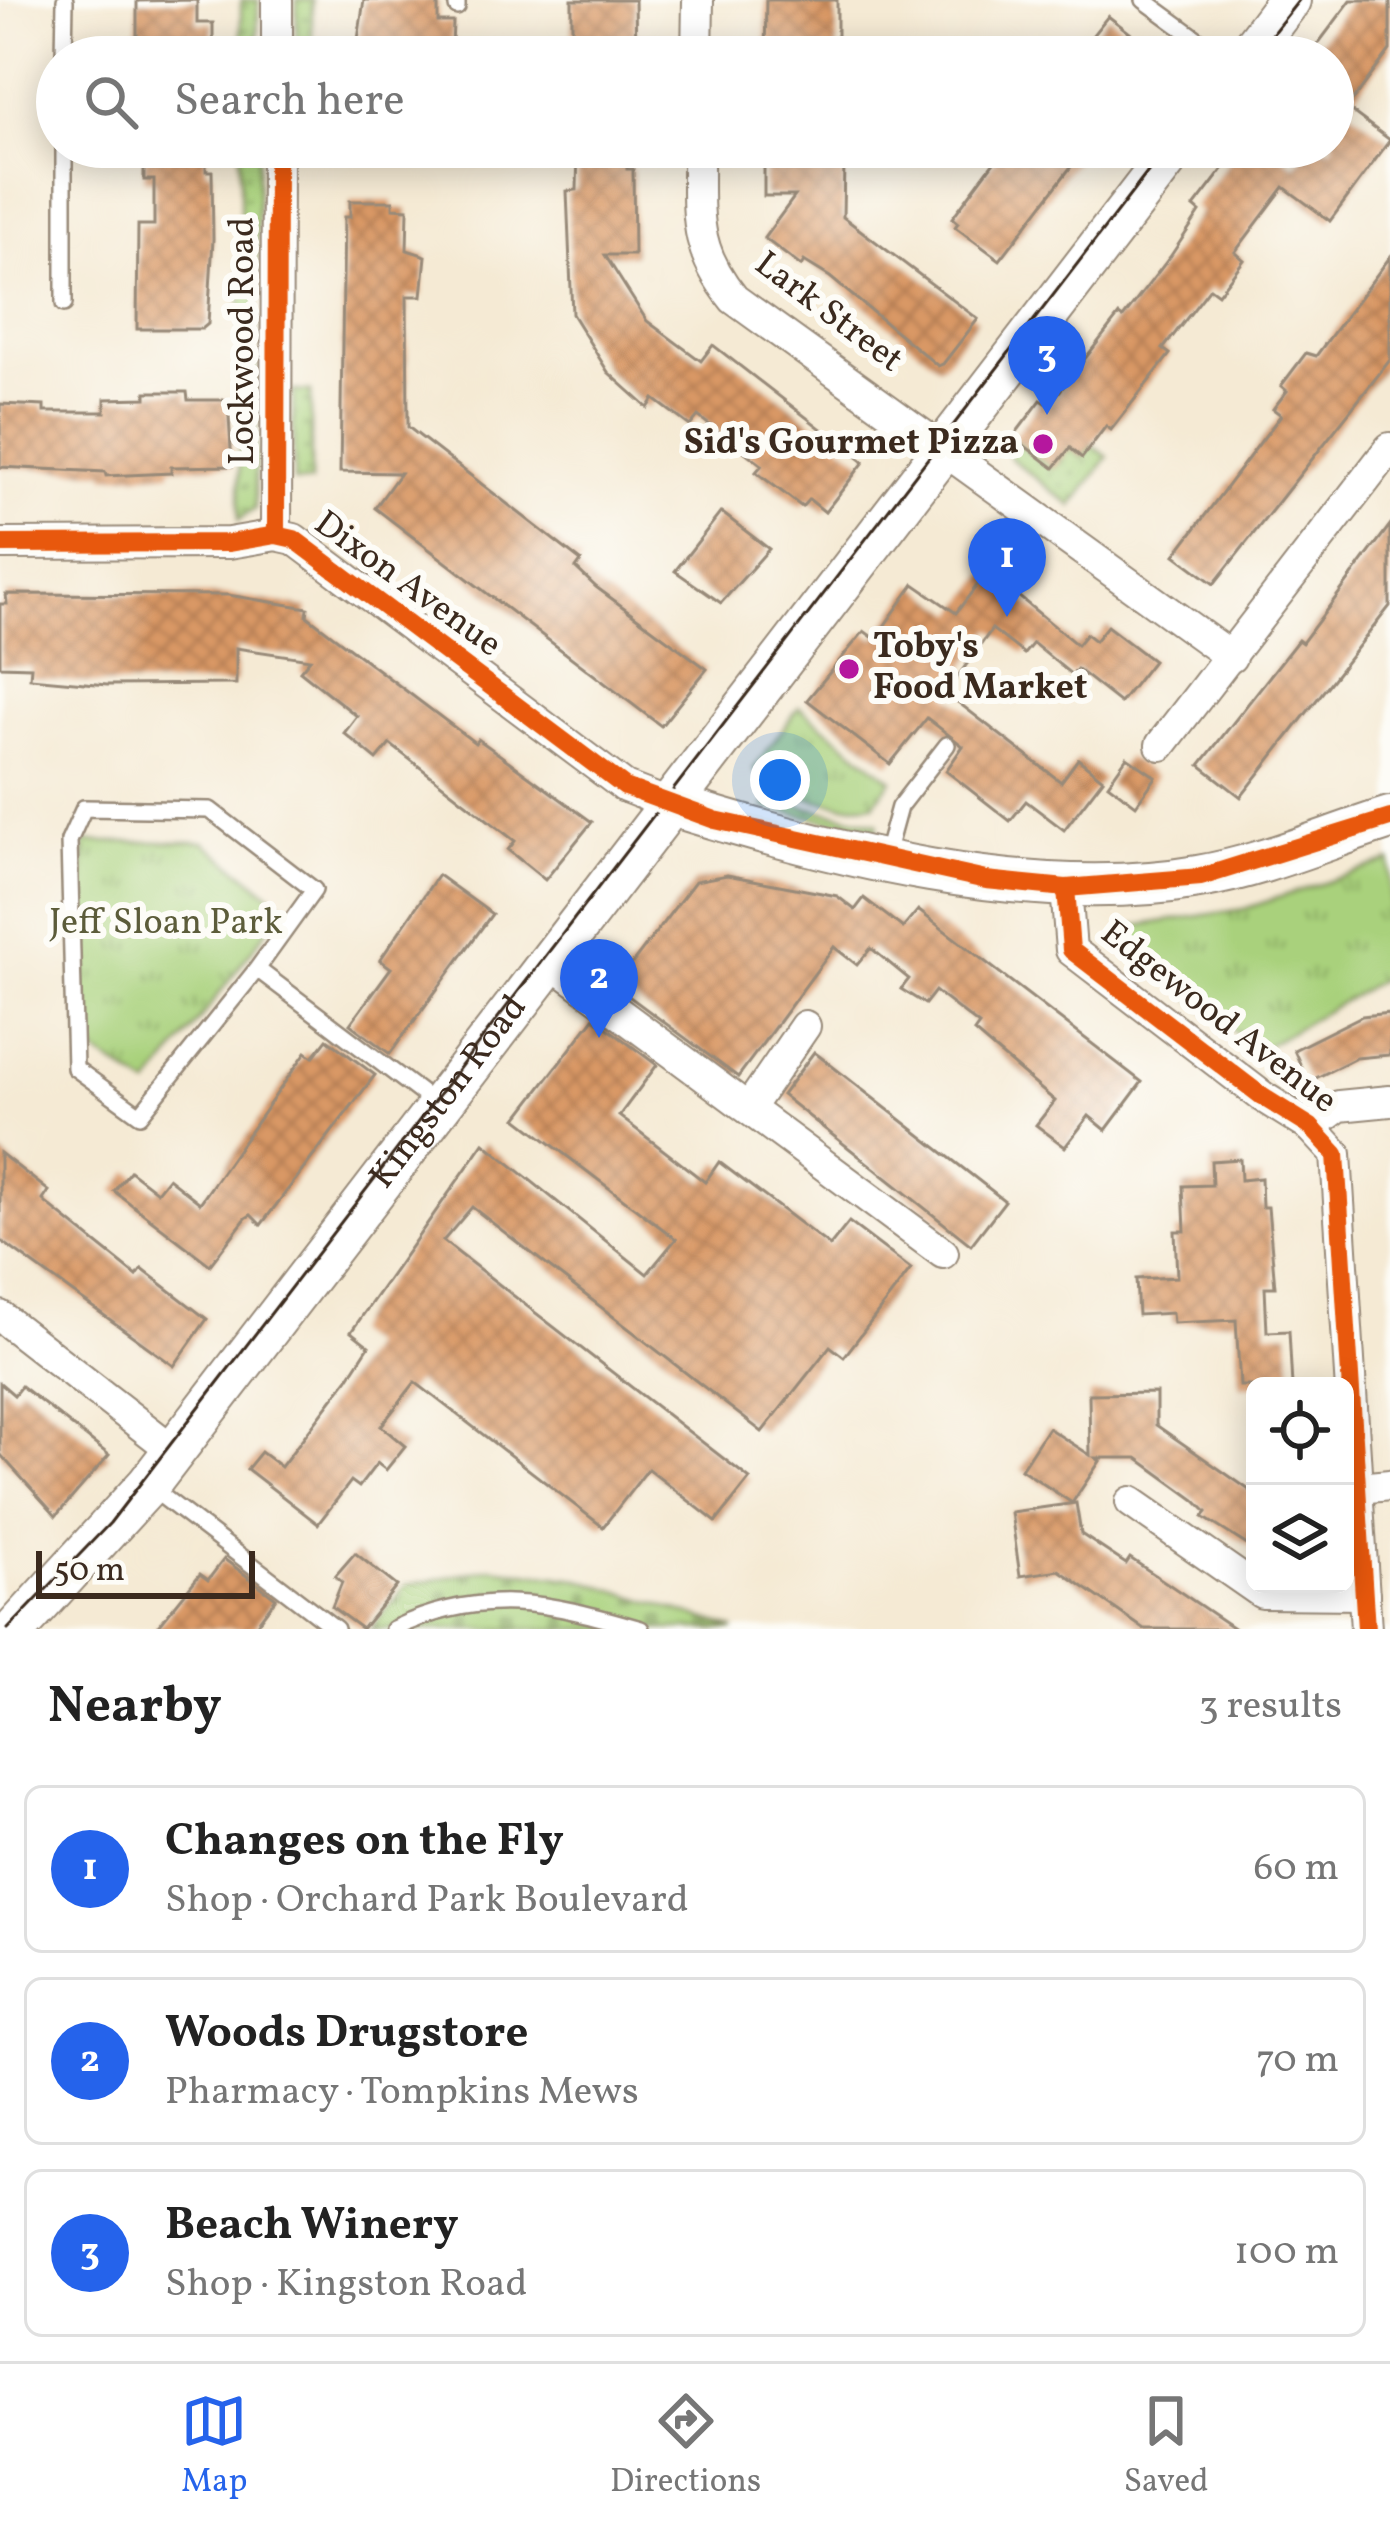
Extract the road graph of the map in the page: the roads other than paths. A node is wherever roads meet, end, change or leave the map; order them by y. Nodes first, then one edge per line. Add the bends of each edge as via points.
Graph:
1 (64, 0) edge
2 (278, 0) edge
3 (698, 0) edge
4 (1144, 0) edge
5 (1277, 4) edge
6 (64, 36) edge
7 (277, 36) edge
8 (697, 36) edge
9 (1193, 36) edge
10 (1258, 36) edge
11 (64, 168) edge
12 (277, 168) edge
13 (698, 168) edge
14 (1160, 168) edge
15 (64, 304) dead end
16 (944, 446) junction
17 (1390, 448) edge
18 (276, 535) junction
19 (0, 544) edge
20 (1231, 657) junction
21 (947, 745) dead end
22 (1161, 745) dead end
23 (669, 804) junction
24 (1390, 818) edge
25 (885, 858) junction
26 (1066, 888) junction
27 (549, 961) junction
28 (256, 969) junction
29 (806, 1026) dead end
30 (1390, 1101) edge
31 (750, 1106) junction
32 (439, 1107) junction
33 (1311, 1126) junction
34 (943, 1253) dead end
35 (0, 1316) edge
36 (174, 1450) junction
37 (148, 1485) junction
38 (1390, 1486) edge
39 (1358, 1488) junction
40 (1131, 1502) dead end
41 (1364, 1594) junction
42 (16, 1629) edge
43 (336, 1629) edge
44 (393, 1629) edge
45 (641, 1629) edge
46 (1366, 1629) edge

1 - 6 lane
2 - 7 street
3 - 8 street
4 - 9 lane
5 - 10 main road
11 - 15 lane
12 - 18 street, Lockwood Road
13 - 16 street, Lark Street via 706,265 734,299
14 - 16 main road, Kingston Road
16 - 20 street, Lark Street
16 - 23 main road, Kingston Road
17 - 20 street
18 - 19 street, Dixon Avenue via 229,543
18 - 23 street, Dixon Avenue via 309,546 626,787
20 - 22 street
21 - 25 lane via 899,807
23 - 25 main road
23 - 27 main road, Kingston Road
24 - 26 main road via 1202,877
25 - 26 main road
26 - 33 street, Edgewood Avenue via 1071,950
27 - 31 street
27 - 32 main road, Kingston Road
28 - 28 lane via 140,1115 75,1068 69,841 84,808 210,810 314,890
28 - 32 lane
29 - 31 street
30 - 33 street via 1340,1106
31 - 34 street
32 - 36 main road, Kingston Road
33 - 39 street, Edgewood Avenue via 1336,1154
35 - 36 street
36 - 37 main road, Kingston Road
37 - 42 main road, Kingston Road
37 - 43 lane
38 - 39 street
39 - 41 street, Edgewood Avenue
40 - 41 street via 1262,1593
41 - 46 street, Edgewood Avenue
44 - 45 lane via 484,1600 567,1607

